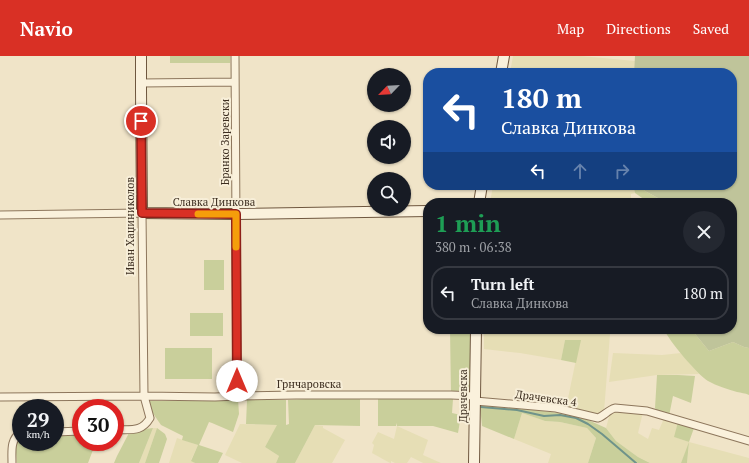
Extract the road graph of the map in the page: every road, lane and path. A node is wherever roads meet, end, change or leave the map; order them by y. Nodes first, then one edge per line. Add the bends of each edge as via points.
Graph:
1 (142, 56) edge
2 (235, 56) edge
3 (504, 56) edge
4 (502, 68) edge
5 (235, 82) junction
6 (141, 83) junction
7 (423, 211) edge
8 (142, 213) junction
9 (236, 214) junction
10 (0, 215) edge
11 (476, 334) edge
12 (144, 396) junction
13 (237, 396) junction
14 (0, 397) edge
15 (475, 398) junction
16 (124, 429) edge
17 (749, 441) edge
18 (13, 451) edge
19 (12, 463) edge
20 (474, 463) edge

1 - 6 street, Иван Хаџиниколов
2 - 5 street, Бранко Заревски
3 - 4 street
5 - 6 street
5 - 9 street, Бранко Заревски
6 - 8 street, Иван Хаџиниколов
7 - 9 street, Славка Динкова
8 - 9 street, Славка Динкова
8 - 10 street, Славка Динкова
8 - 12 street, Иван Хаџиниколов
9 - 13 street, Бранко Заревски
11 - 15 street, Драчевска
12 - 13 street, Грнчаровска
12 - 14 street, Грнчаровска
12 - 16 street via 150,418 147,423 140,428
13 - 15 street, Грнчаровска via 451,395
15 - 17 street, Драчевска 4 via 556,408 598,418 615,408 648,411
15 - 20 street, Драчевска
18 - 19 street

